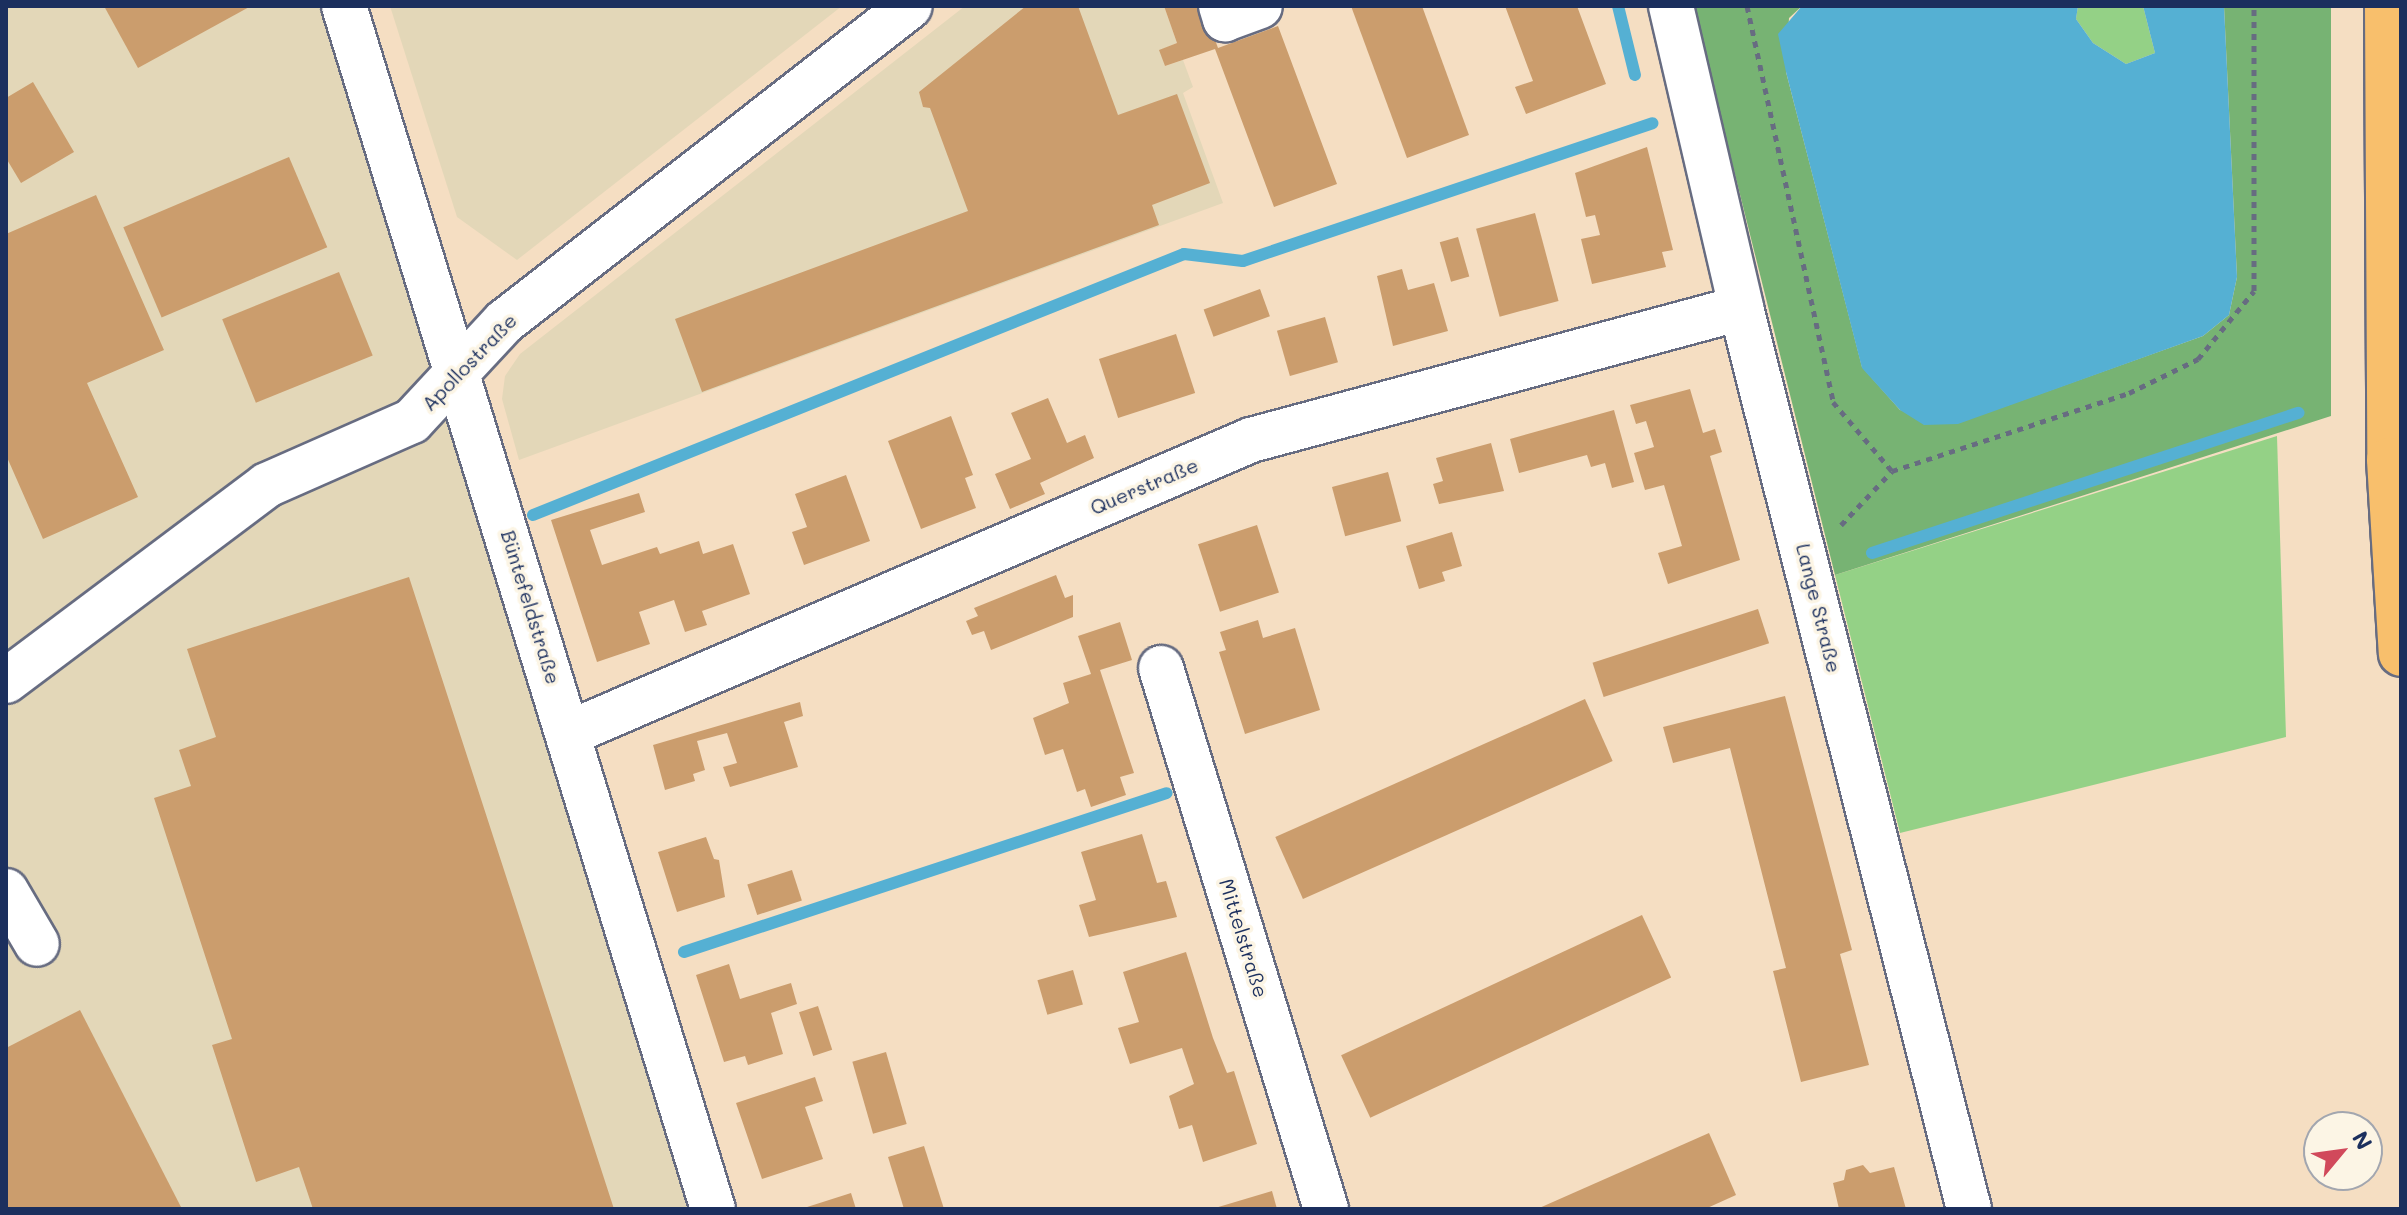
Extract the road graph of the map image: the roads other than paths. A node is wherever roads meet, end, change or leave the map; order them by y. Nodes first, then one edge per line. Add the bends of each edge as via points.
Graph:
1 (344, 6) edge
2 (910, 6) edge
3 (1221, 6) edge
4 (1260, 6) edge
5 (1671, 6) edge
6 (2387, 6) edge
7 (1741, 308) junction
8 (459, 370) junction
9 (2401, 654) edge
10 (1161, 668) dead end
11 (6, 681) edge
12 (569, 733) junction
13 (6, 891) edge
14 (37, 944) dead end
15 (713, 1209) edge
16 (1326, 1209) edge
17 (1969, 1209) edge

1 - 8 street, Büntefeldstraße
2 - 8 street, Apollostraße via 504,322
3 - 4 street via 1225,19
5 - 7 street, Lange Straße
6 - 9 highway via 2389,460
7 - 12 street, Querstraße via 1251,440
7 - 17 street, Lange Straße
8 - 11 street, Apollostraße via 412,421 267,485
8 - 12 street, Büntefeldstraße
10 - 16 street, Mittelstraße
12 - 15 street, Büntefeldstraße
13 - 14 street

